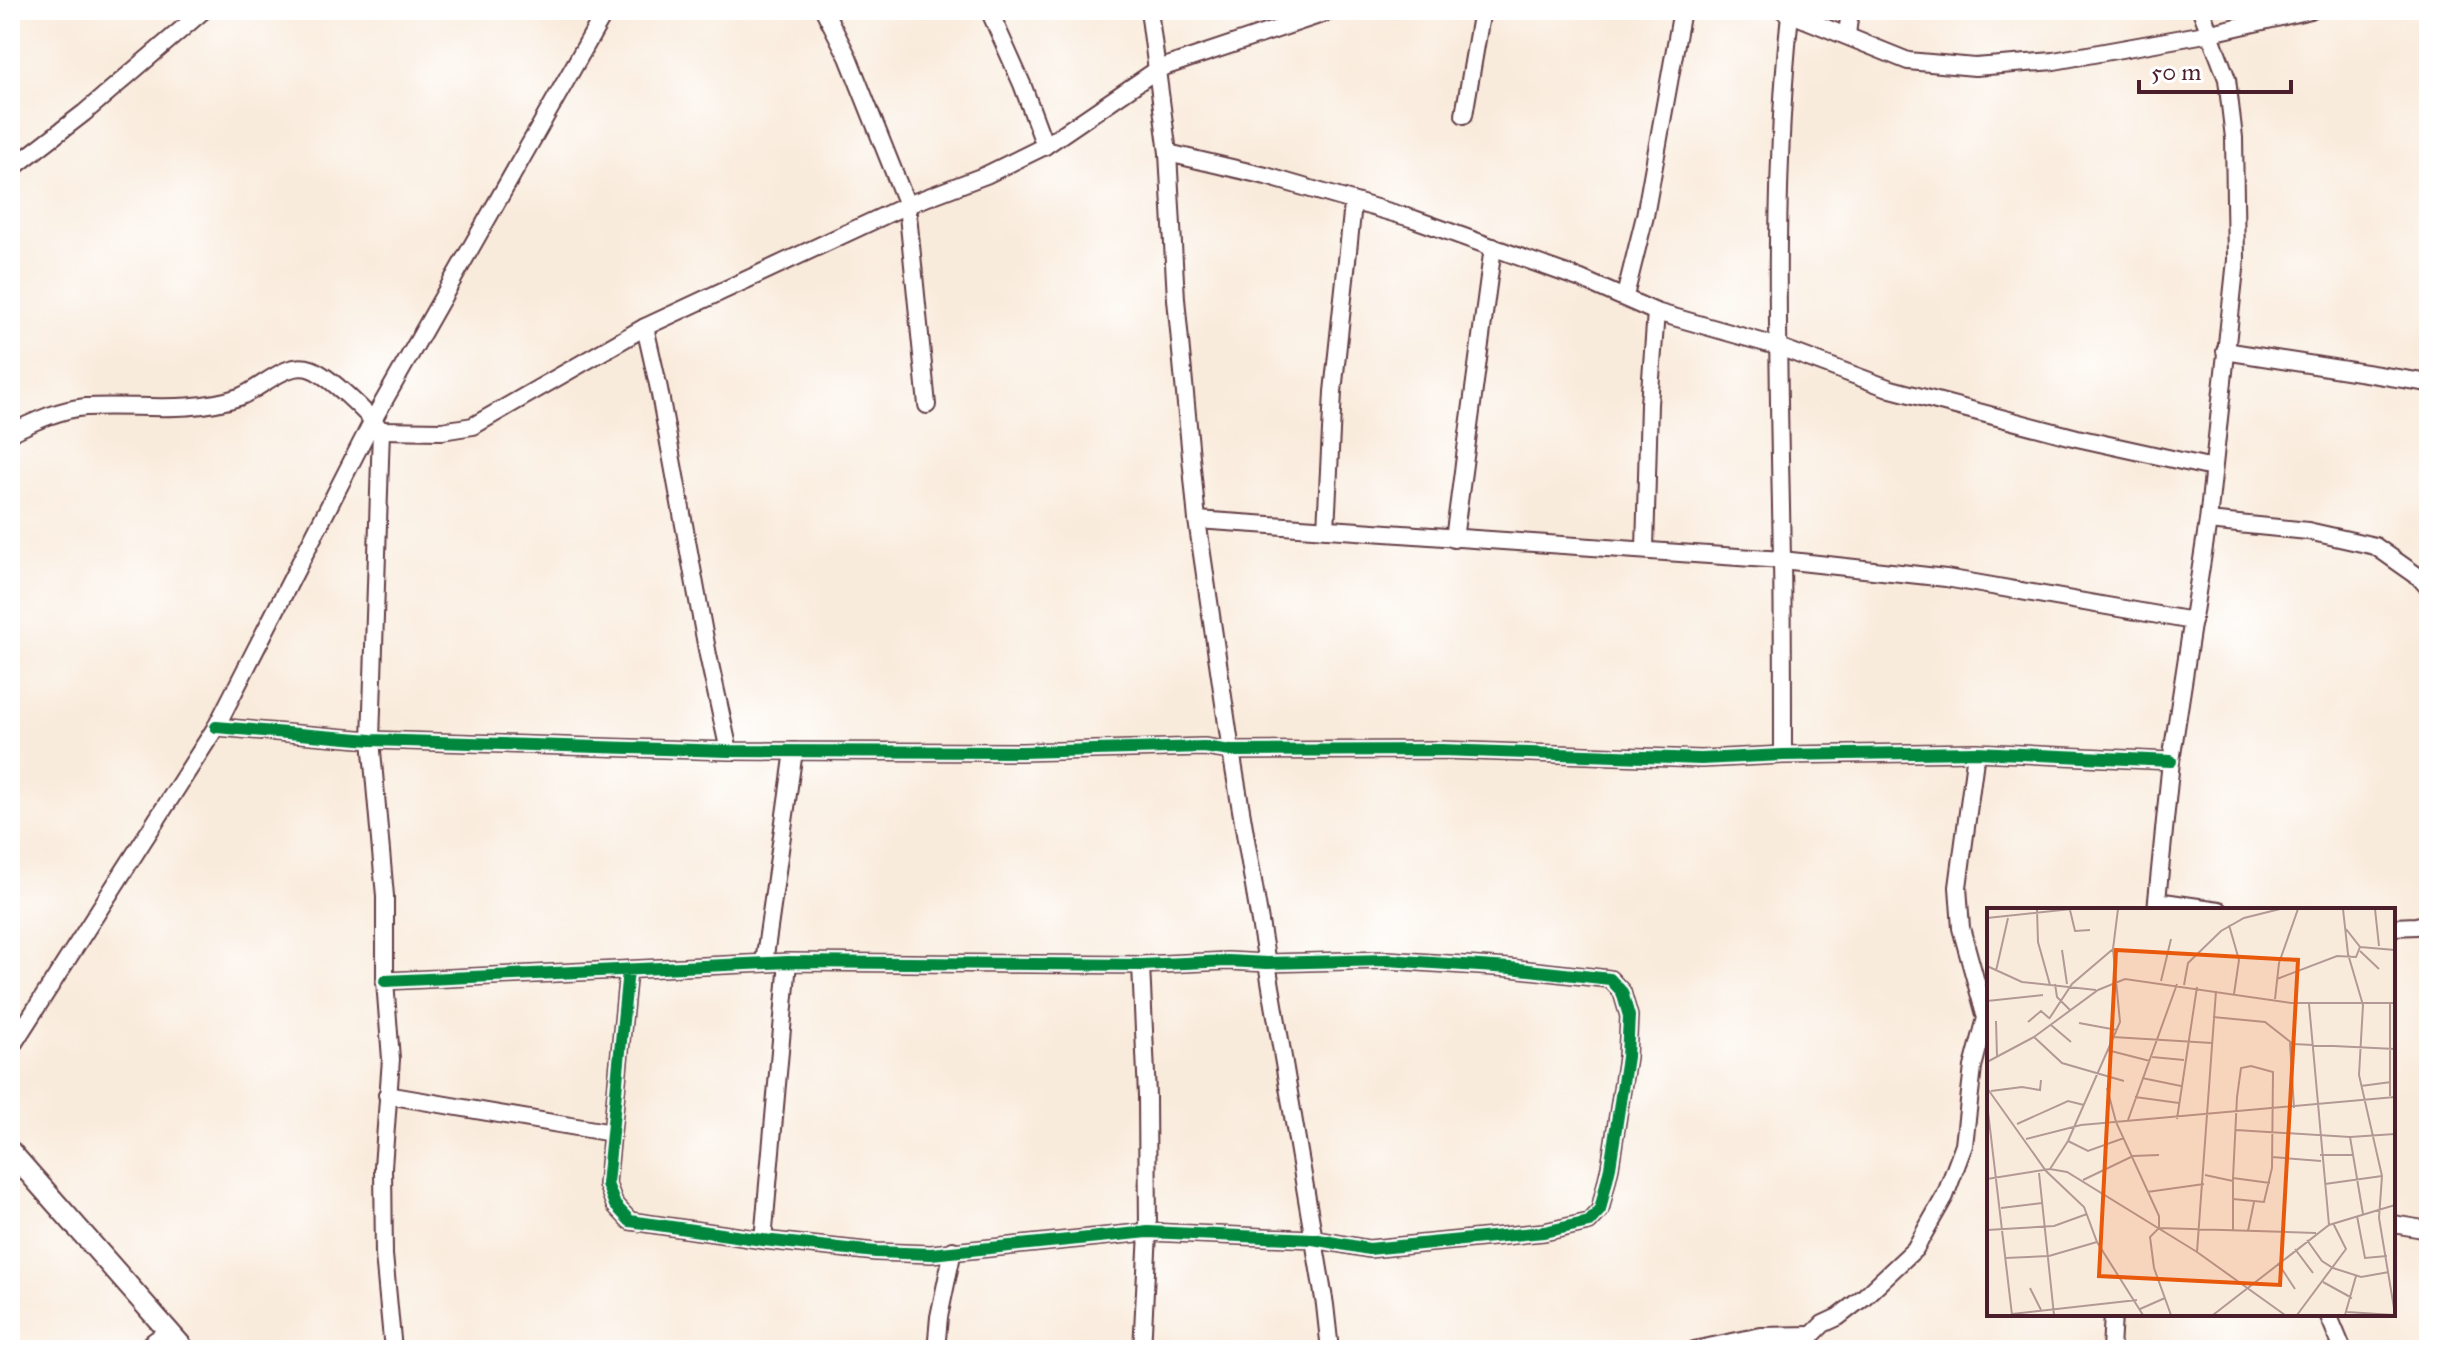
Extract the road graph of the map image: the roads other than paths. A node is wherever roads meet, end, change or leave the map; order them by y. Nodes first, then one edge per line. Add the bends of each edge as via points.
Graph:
1 (204, 10) edge
2 (606, 10) edge
3 (824, 10) edge
4 (989, 10) edge
5 (1149, 10) edge
6 (1334, 10) edge
7 (1482, 10) edge
8 (1682, 10) edge
9 (1850, 10) edge
10 (2201, 10) edge
11 (2311, 10) edge
12 (1786, 12) edge
13 (2211, 33) junction
14 (1847, 35) junction
15 (1158, 69) junction
16 (1464, 115) dead end
17 (1045, 146) junction
18 (1168, 153) junction
19 (10, 170) edge
20 (1353, 204) junction
21 (907, 205) junction
22 (1493, 247) junction
23 (1625, 296) junction
24 (1656, 312) junction
25 (645, 327) junction
26 (1776, 346) junction
27 (2225, 351) junction
28 (2429, 383) edge
29 (927, 405) dead end
30 (377, 425) junction
31 (10, 433) edge
32 (2213, 468) junction
33 (1197, 520) junction
34 (2208, 521) junction
35 (1326, 529) junction
36 (1454, 539) junction
37 (1645, 549) junction
38 (1782, 560) junction
39 (2429, 588) edge
40 (2193, 621) junction
41 (216, 727) junction
42 (371, 740) junction
43 (729, 751) junction
44 (794, 751) junction
45 (1231, 751) junction
46 (1976, 752) junction
47 (1783, 755) junction
48 (2171, 761) junction
49 (2157, 906) edge
50 (2188, 908) edge
51 (2429, 923) edge
52 (2395, 927) edge
53 (788, 962) junction
54 (764, 963) junction
55 (1267, 963) junction
56 (1141, 965) junction
57 (628, 970) junction
58 (385, 981) junction
59 (1987, 1015) edge
60 (1987, 1021) edge
61 (10, 1049) edge
62 (387, 1095) junction
63 (612, 1133) junction
64 (10, 1151) edge
65 (2395, 1224) edge
66 (2429, 1230) edge
67 (1148, 1232) junction
68 (1313, 1239) junction
69 (763, 1240) junction
70 (953, 1250) junction
71 (2113, 1316) edge
72 (2329, 1316) edge
73 (168, 1331) junction
74 (1811, 1342) edge
75 (142, 1350) edge
76 (185, 1350) edge
77 (393, 1350) edge
78 (936, 1350) edge
79 (1142, 1350) edge
80 (1330, 1350) edge
81 (1694, 1350) edge
82 (2111, 1350) edge
83 (2343, 1350) edge

1 - 19 street
2 - 30 street
3 - 21 street
4 - 17 street
5 - 15 street
6 - 15 street
7 - 16 street
8 - 23 street
9 - 14 street
10 - 13 street
11 - 13 street
12 - 14 street
12 - 26 street
13 - 14 street via 2054,61 1975,67 1908,61
13 - 27 street via 2227,79 2234,138 2236,260
15 - 17 street
15 - 18 street
17 - 21 street
18 - 20 street
18 - 33 street
20 - 22 street
20 - 35 street via 1333,392
21 - 25 street
21 - 29 street
22 - 23 street
22 - 36 street
23 - 24 street
24 - 26 street
24 - 37 street
25 - 30 street via 473,426 442,431
25 - 43 street
26 - 32 street via 1891,389
26 - 38 street
27 - 28 street
27 - 32 street
30 - 31 street via 310,368 288,370 239,397 151,409 82,408
30 - 41 street
30 - 42 street
32 - 34 street
33 - 35 street
33 - 45 street
34 - 39 street via 2308,531 2375,546
34 - 40 street
35 - 36 street
36 - 37 street
37 - 38 street
38 - 40 street via 1946,578
38 - 47 street
40 - 48 street
41 - 42 street
41 - 61 street
42 - 43 street
42 - 58 street via 385,896
43 - 44 street
44 - 45 street
44 - 54 street
45 - 47 street via 1441,750 1701,759
45 - 55 street
46 - 47 street
46 - 48 street
46 - 59 street via 1958,887 1961,928
48 - 49 street
49 - 50 street
51 - 52 street
53 - 54 street
53 - 56 street
53 - 69 street
54 - 57 street
55 - 56 street
55 - 68 street
55 - 68 street via 1387,960 1610,979 1622,992 1629,1016 1610,1167 1600,1210 1589,1222 1405,1247 1369,1249
56 - 67 street
57 - 58 street
57 - 63 street
58 - 62 street via 391,1059
60 - 74 street via 1973,1067 1964,1145 1945,1196 1915,1249 1865,1296 1823,1324
62 - 63 street
62 - 77 street via 384,1255
63 - 69 street via 607,1184 615,1205 630,1221
64 - 73 street
65 - 66 street
67 - 68 street
67 - 70 street
67 - 79 street
68 - 80 street
69 - 70 street via 876,1252
70 - 78 street
71 - 82 street
72 - 83 street
73 - 75 street
73 - 76 street
74 - 81 street via 1761,1336

